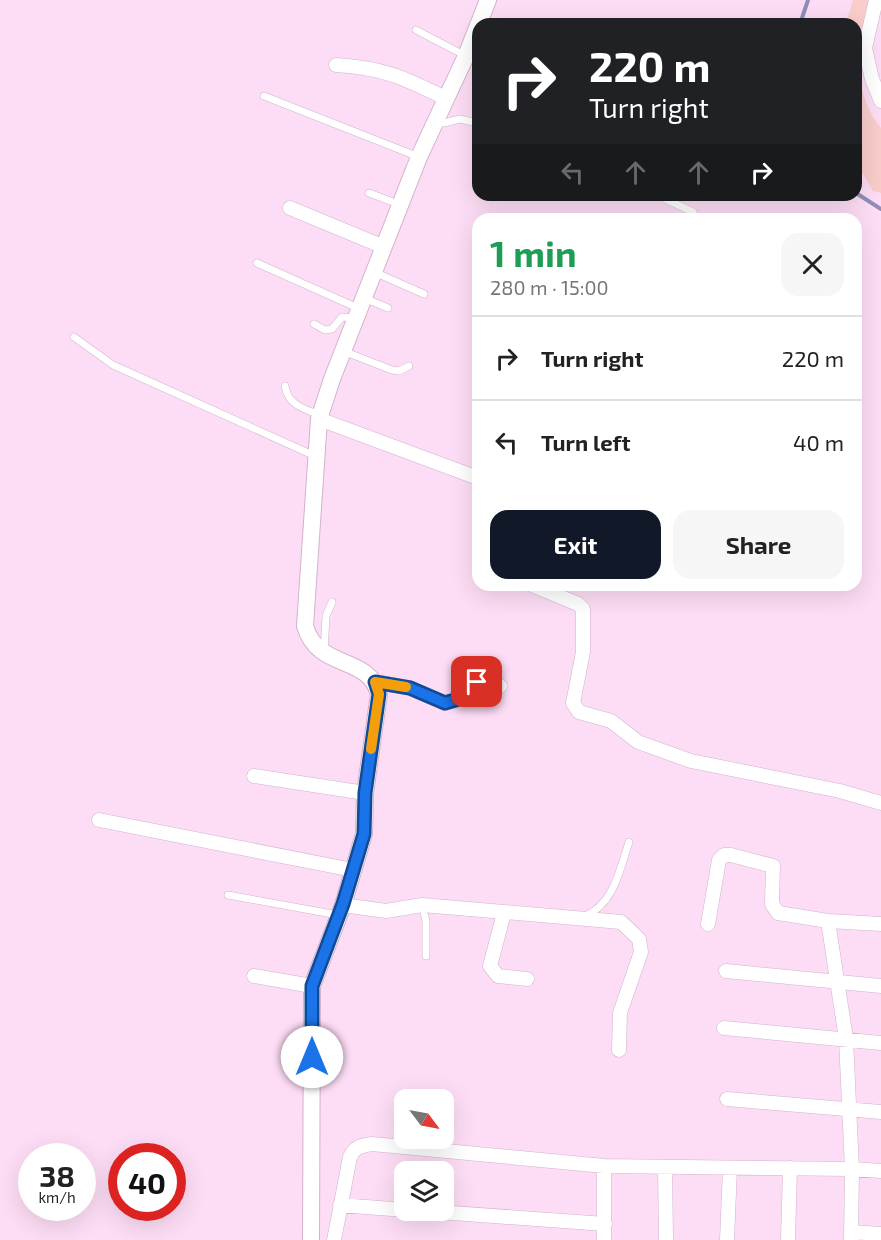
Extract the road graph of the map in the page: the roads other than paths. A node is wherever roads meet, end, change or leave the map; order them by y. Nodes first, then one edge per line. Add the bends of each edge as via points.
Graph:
1 (488, 0) edge
2 (876, 0) edge
3 (481, 18) edge
4 (416, 30) dead end
5 (472, 41) edge
6 (466, 56) junction
7 (336, 64) dead end
8 (264, 96) dead end
9 (445, 98) junction
10 (881, 101) edge
11 (434, 121) junction
12 (472, 122) edge
13 (419, 157) junction
14 (369, 193) dead end
15 (670, 201) edge
16 (401, 205) junction
17 (290, 208) dead end
18 (694, 213) edge
19 (384, 247) junction
20 (257, 263) dead end
21 (374, 272) junction
22 (424, 294) dead end
23 (388, 308) dead end
24 (360, 309) junction
25 (314, 324) dead end
26 (74, 337) dead end
27 (343, 351) junction
28 (409, 366) dead end
29 (285, 386) dead end
30 (320, 417) junction
31 (318, 457) junction
32 (472, 476) edge
33 (547, 591) edge
34 (332, 602) dead end
35 (324, 653) junction
36 (375, 682) junction
37 (500, 687) dead end
38 (254, 776) dead end
39 (365, 793) junction
40 (881, 803) edge
41 (99, 820) dead end
42 (629, 842) dead end
43 (353, 870) junction
44 (228, 895) dead end
45 (422, 905) junction
46 (341, 910) junction
47 (504, 912) junction
48 (579, 918) junction
49 (828, 921) junction
50 (708, 924) dead end
51 (881, 924) edge
52 (426, 956) dead end
53 (726, 971) dead end
54 (254, 976) dead end
55 (527, 979) dead end
56 (837, 981) junction
57 (312, 986) junction
58 (881, 986) edge
59 (724, 1028) dead end
60 (846, 1039) junction
61 (881, 1043) edge
62 (619, 1050) dead end
63 (727, 1099) dead end
64 (850, 1109) junction
65 (881, 1112) edge
66 (604, 1166) junction
67 (665, 1167) junction
68 (730, 1168) junction
69 (790, 1168) junction
70 (852, 1169) junction
71 (881, 1171) edge
72 (340, 1205) junction
73 (394, 1209) edge
74 (454, 1213) edge
75 (605, 1224) junction
76 (881, 1234) edge
77 (851, 1236) edge
78 (311, 1240) edge
79 (334, 1240) edge
80 (604, 1240) edge
81 (666, 1240) edge
82 (727, 1240) edge
83 (788, 1240) edge

1 - 3 street
2 - 10 street via 865,48
4 - 6 lane
5 - 6 street
6 - 9 street
7 - 9 street via 373,67
8 - 13 lane
9 - 11 street
11 - 12 lane
11 - 13 street
13 - 16 street
14 - 16 lane
15 - 18 lane
16 - 19 street
17 - 19 street
19 - 21 street
20 - 24 lane
21 - 22 lane
21 - 24 street
23 - 24 lane
24 - 25 lane via 342,317 332,329
24 - 27 street
26 - 31 lane via 113,365
27 - 28 lane via 392,370
27 - 30 street
29 - 30 lane via 286,397 292,403
30 - 31 street
30 - 32 street
31 - 35 street via 305,626 309,641
33 - 40 street via 583,609 583,652 573,703 579,712 610,721 638,742 691,761
34 - 35 lane via 325,623
35 - 36 street via 364,672
36 - 37 street via 403,686 445,703 465,697 480,678 488,678
36 - 39 street via 379,694
38 - 39 street
39 - 43 street via 364,834
41 - 43 street
42 - 48 lane via 609,896
43 - 46 street
44 - 46 lane
45 - 46 street via 386,911
45 - 47 street
45 - 52 lane
46 - 57 street
47 - 48 street
47 - 55 street via 490,966 498,976
48 - 62 street via 621,922 639,939 641,952 620,1013
49 - 50 street via 777,913 772,904 773,866 724,855 719,860
49 - 51 street
49 - 56 street
53 - 56 street
54 - 57 street
56 - 58 street
56 - 60 street
57 - 78 street
59 - 60 street
60 - 61 street
60 - 64 street
63 - 64 street
64 - 65 street
64 - 70 street
66 - 67 street
66 - 72 street via 372,1144 353,1150
66 - 75 street
67 - 68 street
67 - 81 street
68 - 69 street
68 - 82 street
69 - 70 street
69 - 83 street
70 - 71 street
70 - 77 street
72 - 73 street
72 - 79 street
74 - 75 street
75 - 80 street
76 - 77 street

